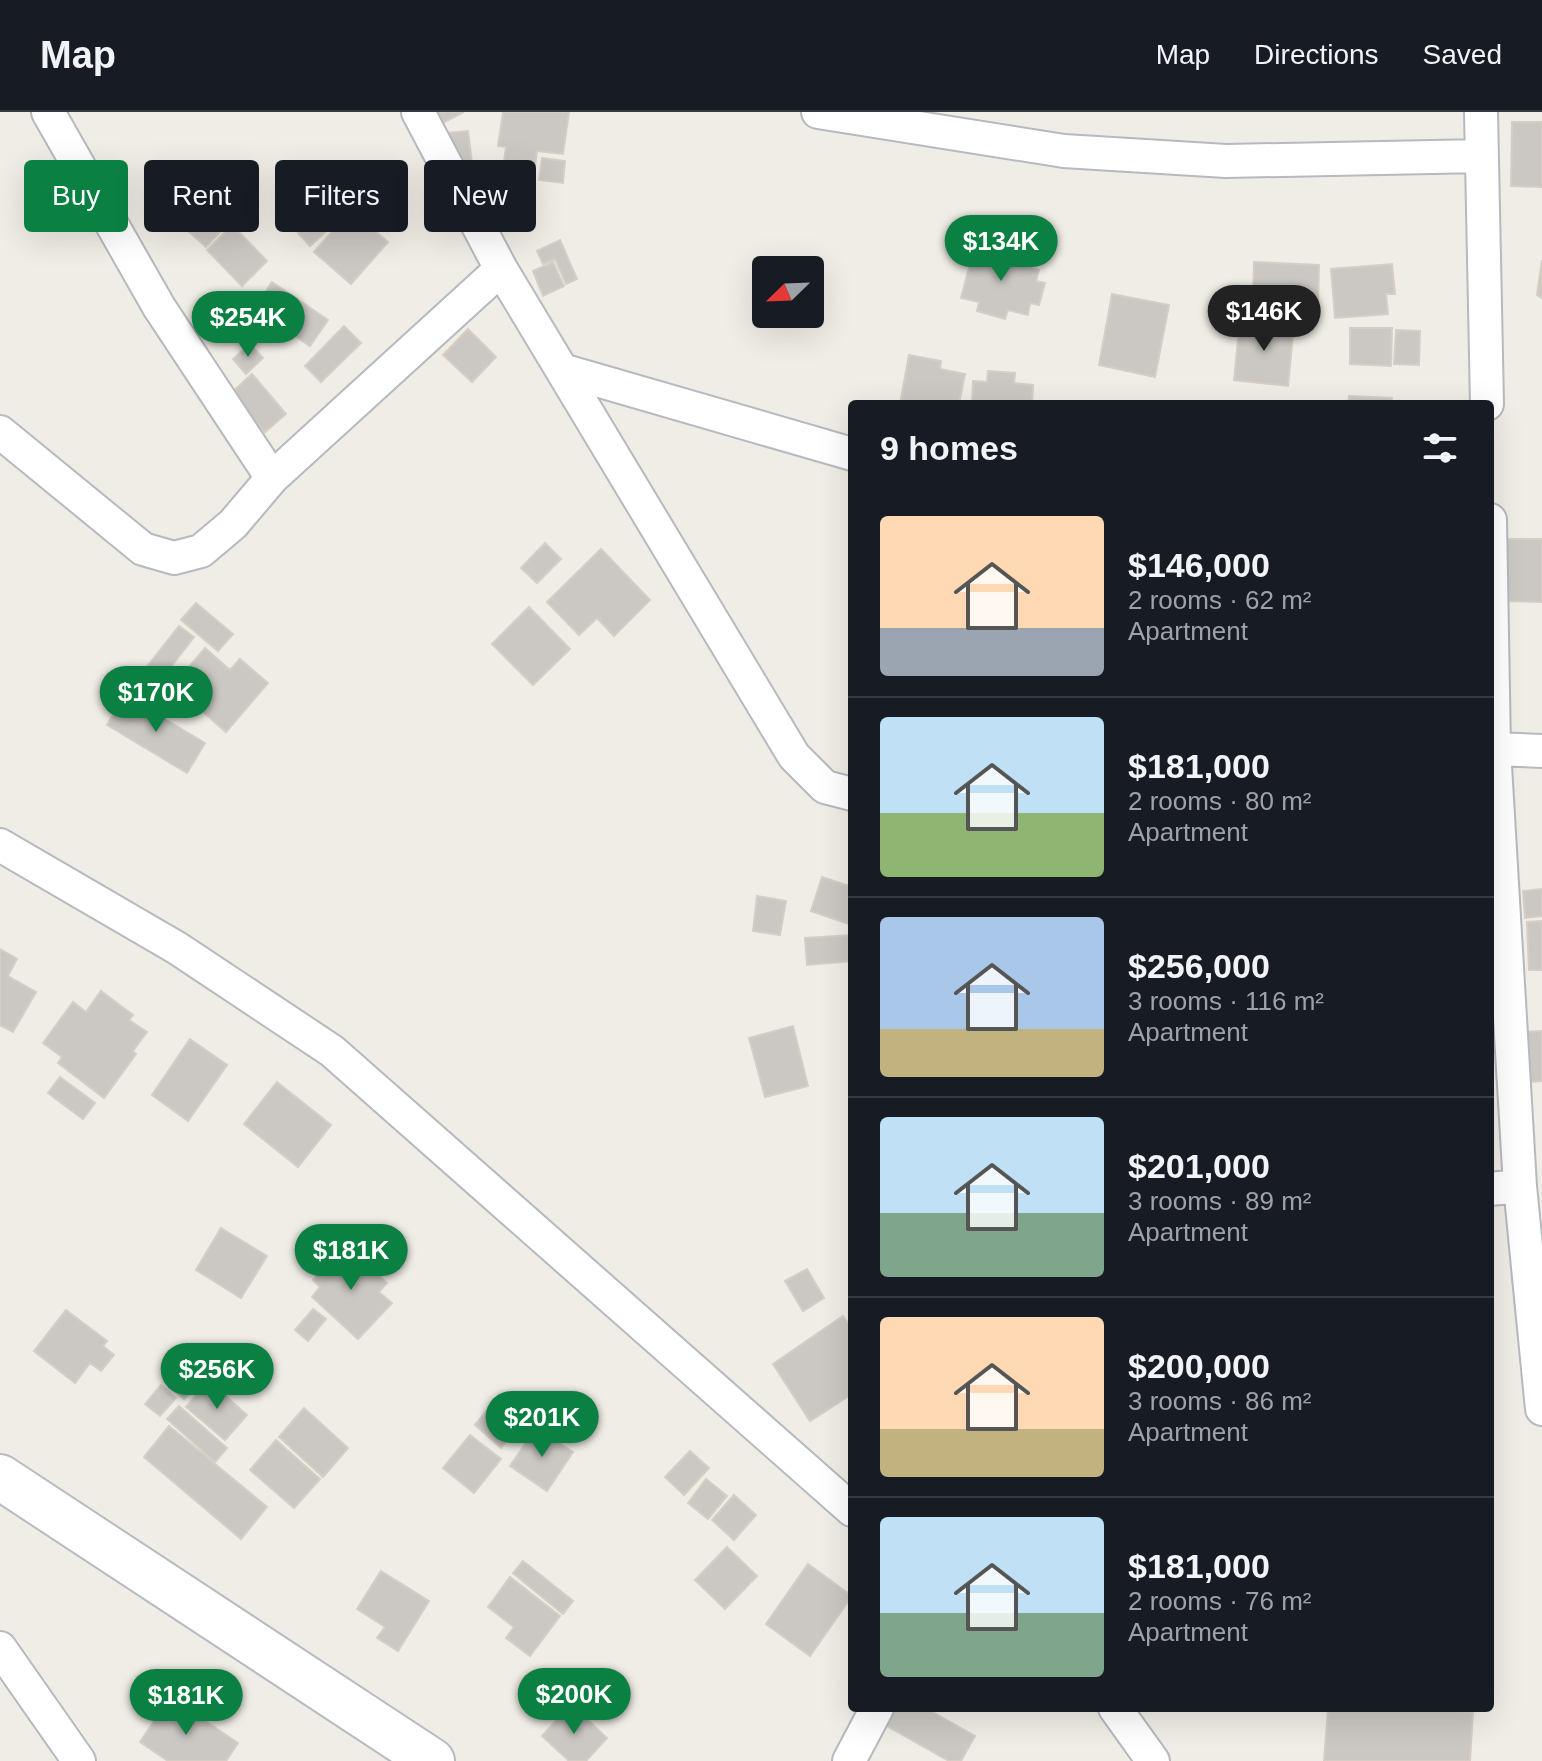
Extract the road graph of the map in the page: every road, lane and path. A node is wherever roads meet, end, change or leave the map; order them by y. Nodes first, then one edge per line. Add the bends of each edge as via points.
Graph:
1 (48, 112) edge
2 (418, 112) edge
3 (818, 112) edge
4 (1481, 112) edge
5 (1482, 156) junction
6 (501, 269) junction
7 (562, 370) junction
8 (1487, 400) edge
9 (0, 432) edge
10 (848, 453) edge
11 (272, 478) junction
12 (1494, 749) joint
13 (1542, 751) edge
14 (848, 793) edge
15 (0, 845) edge
16 (1505, 1188) edge
17 (1542, 1409) edge
18 (0, 1477) edge
19 (848, 1506) edge
20 (0, 1648) edge
21 (875, 1712) edge
22 (1118, 1712) edge
23 (79, 1761) edge
24 (432, 1761) edge
25 (849, 1761) edge
26 (1153, 1761) edge

1 - 11 street via 159,307
2 - 6 street
3 - 5 street via 1079,152 1226,161
4 - 5 street
5 - 8 street
6 - 7 street
6 - 11 street
7 - 10 street
7 - 14 street via 794,756 825,787
9 - 11 street via 143,549 174,558 201,551 233,524
12 - 13 street
12 - 16 street
15 - 19 street via 177,948 332,1051
16 - 17 street
18 - 24 street
20 - 23 street
21 - 25 street
22 - 26 street

